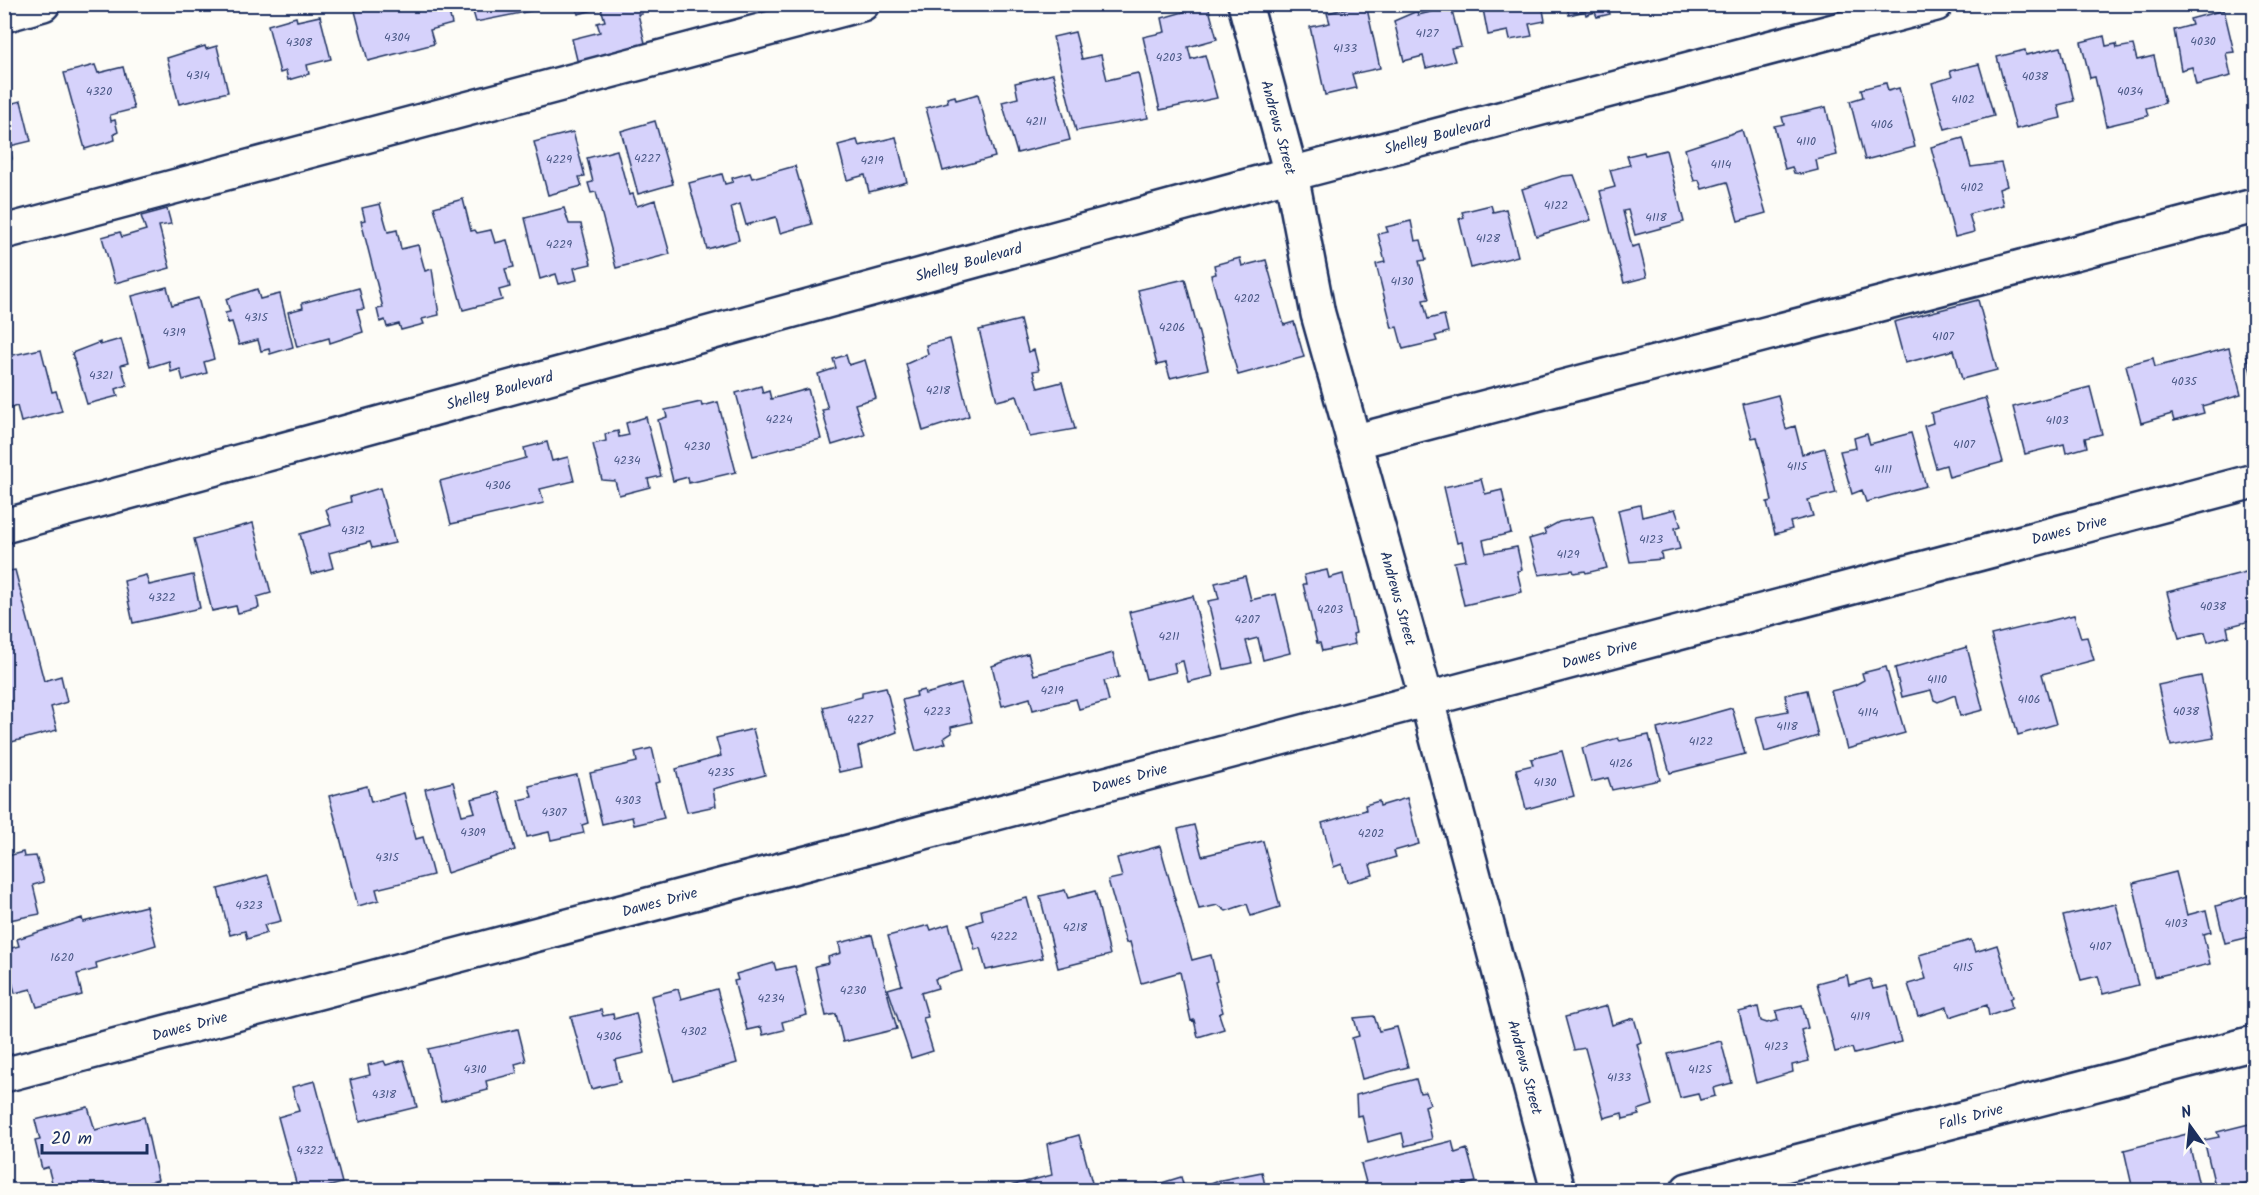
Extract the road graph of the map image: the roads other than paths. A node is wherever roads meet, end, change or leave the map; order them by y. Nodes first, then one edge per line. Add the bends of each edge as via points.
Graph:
1 (43, 4) edge
2 (862, 4) edge
3 (1245, 4) edge
4 (1936, 4) edge
5 (4, 15) edge
6 (1291, 174) junction
7 (2254, 206) edge
8 (4, 231) edge
9 (1353, 442) junction
10 (2254, 481) edge
11 (4, 526) edge
12 (1427, 701) junction
13 (2254, 1042) edge
14 (4, 1075) edge
15 (1558, 1191) edge
16 (1688, 1191) edge

1 - 5 street
2 - 8 street
3 - 6 street, Andrews Street
4 - 6 street, Shelley Boulevard
6 - 9 street, Andrews Street via 1318,314
6 - 11 street, Shelley Boulevard
7 - 9 street
9 - 12 street, Andrews Street
10 - 12 street, Dawes Drive
12 - 14 street, Dawes Drive
12 - 15 street, Andrews Street
13 - 16 street, Falls Drive

